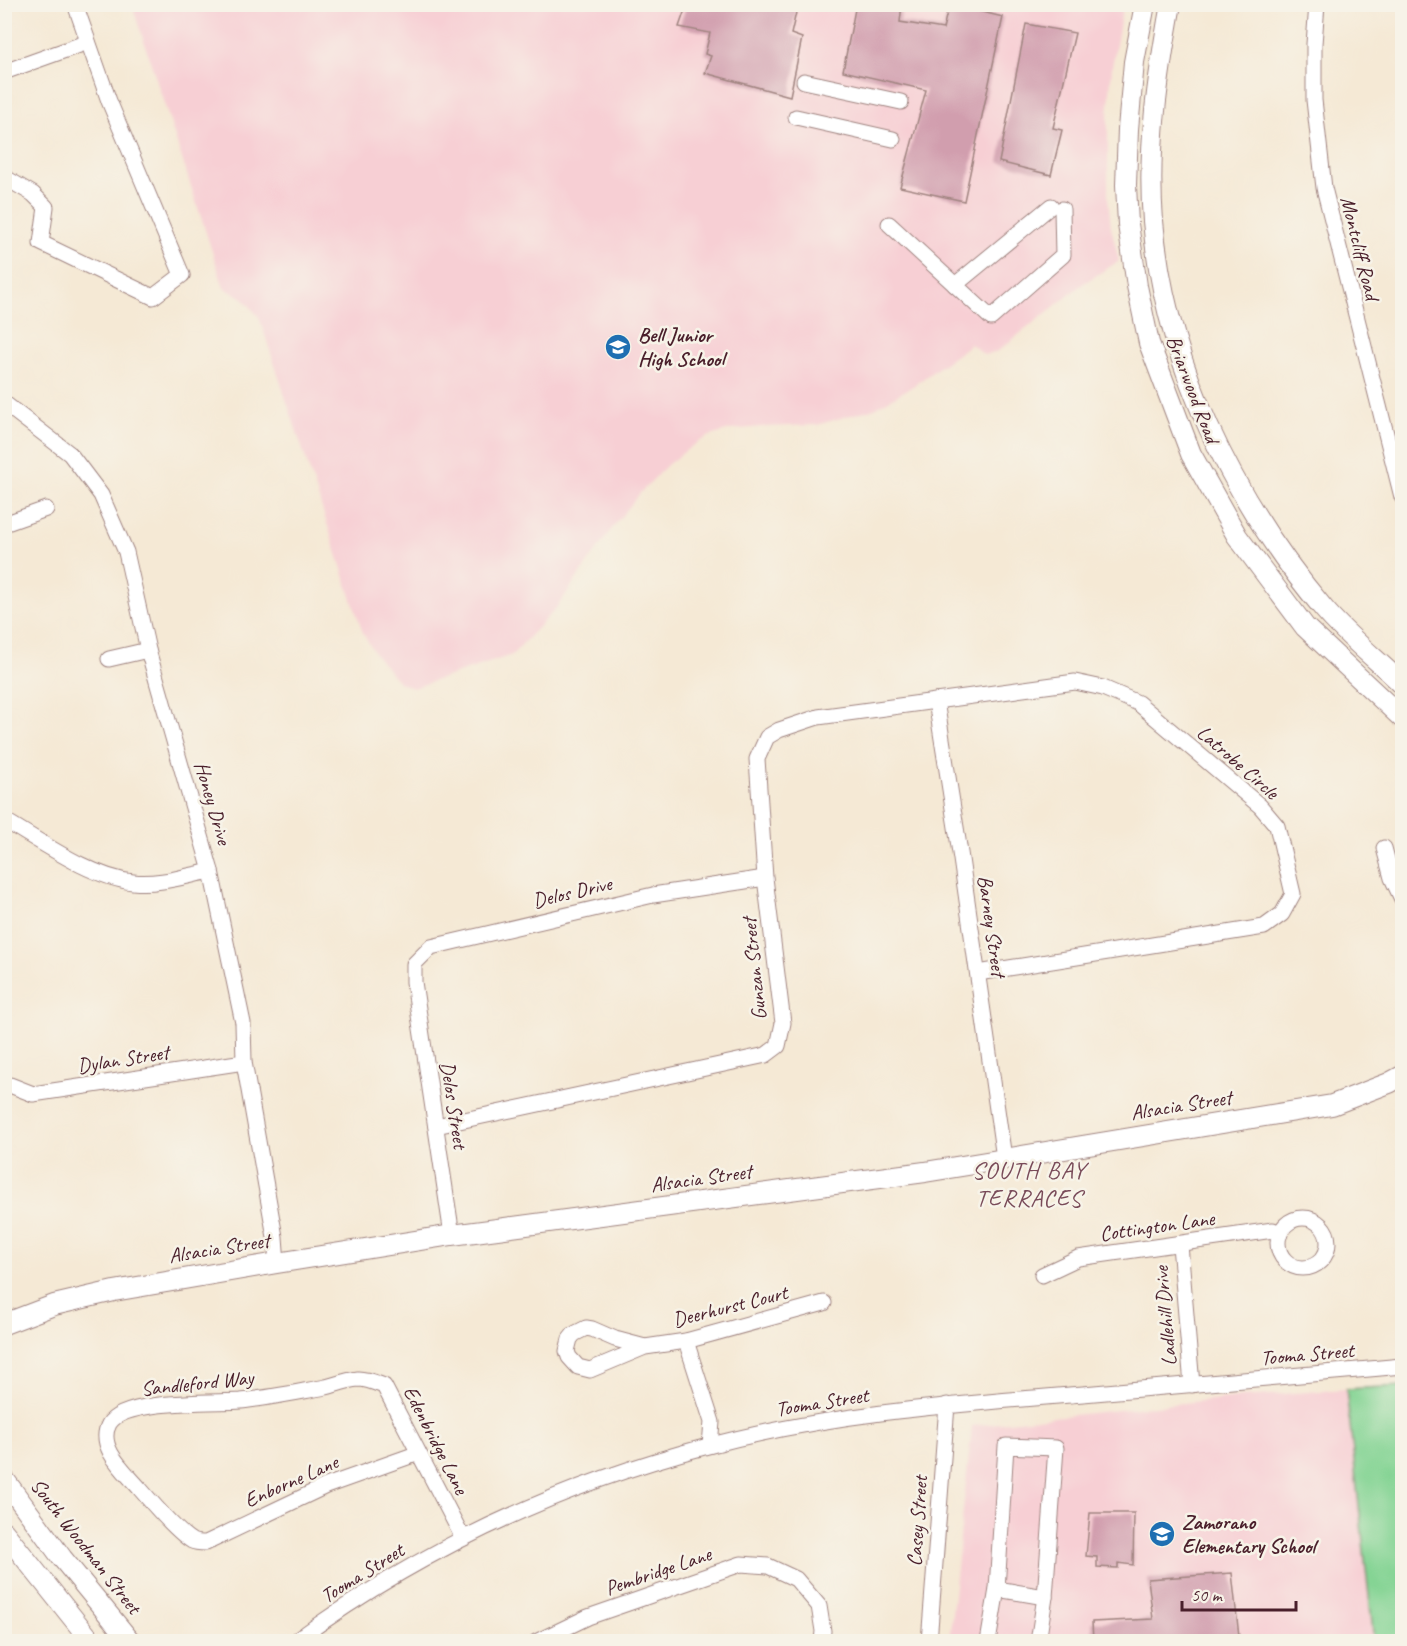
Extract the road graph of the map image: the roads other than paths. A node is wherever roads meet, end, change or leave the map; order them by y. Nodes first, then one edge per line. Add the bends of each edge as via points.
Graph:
1 (75, 4) edge
2 (1145, 4) edge
3 (1171, 4) edge
4 (1317, 4) edge
5 (88, 42) junction
6 (4, 72) edge
7 (804, 81) dead end
8 (902, 102) dead end
9 (796, 117) dead end
10 (893, 139) dead end
11 (4, 177) edge
12 (889, 224) dead end
13 (1128, 224) junction
14 (955, 285) junction
15 (1164, 289) junction
16 (4, 403) edge
17 (1402, 497) edge
18 (46, 510) dead end
19 (4, 524) edge
20 (148, 650) junction
21 (109, 659) dead end
22 (1402, 684) edge
23 (936, 700) junction
24 (818, 717) joint
25 (1402, 718) edge
26 (4, 820) edge
27 (1384, 848) dead end
28 (210, 871) junction
29 (765, 878) junction
30 (1402, 899) edge
31 (978, 973) junction
32 (414, 982) joint
33 (244, 1062) junction
34 (1402, 1076) edge
35 (10, 1085) dead end
36 (436, 1126) junction
37 (1004, 1158) junction
38 (1280, 1234) dead end
39 (452, 1235) junction
40 (1180, 1245) junction
41 (277, 1263) junction
42 (1042, 1275) dead end
43 (824, 1303) dead end
44 (4, 1324) edge
45 (686, 1341) junction
46 (645, 1347) dead end
47 (1402, 1366) edge
48 (358, 1379) joint
49 (1192, 1385) junction
50 (947, 1405) junction
51 (710, 1445) junction
52 (419, 1454) junction
53 (4, 1479) edge
54 (4, 1532) edge
55 (183, 1534) joint
56 (463, 1538) junction
57 (997, 1589) junction
58 (1045, 1597) junction
59 (92, 1641) edge
60 (130, 1641) edge
61 (294, 1641) edge
62 (536, 1641) edge
63 (822, 1641) edge
64 (929, 1641) edge
65 (988, 1641) edge
66 (1038, 1641) edge

1 - 5 street
2 - 13 main road, Briarwood Road via 1134,62 1128,129
3 - 15 main road, Briarwood Road via 1160,66 1152,185
4 - 17 street, Montcliff Road via 1314,100 1324,188
5 - 6 street
5 - 11 street via 182,275 153,297 41,243 46,207 33,194
7 - 8 street
9 - 10 street
12 - 14 street
13 - 15 main road via 1140,228 1147,274
13 - 25 main road, Briarwood Road via 1149,344 1191,454 1231,526 1305,627
14 - 14 street via 1056,208 1063,255 991,318
15 - 22 main road, Briarwood Road via 1174,336 1215,443 1258,522 1325,610
16 - 20 street, Honey Drive via 70,454 101,495 126,552
18 - 19 street
20 - 21 street
20 - 28 street, Honey Drive
23 - 24 street, Latrobe Circle
23 - 31 street, Barney Street
23 - 31 street, Latrobe Circle via 1076,682 1138,703 1260,806 1277,826 1293,894 1282,914 1264,927
24 - 29 street, Gunzan Street via 767,737 758,759
26 - 28 street via 88,869 132,882 160,882
27 - 30 street
28 - 33 street, Honey Drive via 243,1023
29 - 32 street, Delos Drive via 653,895 431,947 414,964
29 - 36 street, Gunzan Street via 783,1023 778,1047 766,1055
31 - 37 street, Barney Street
32 - 36 street, Delos Street
33 - 35 street, Dylan Street via 33,1094
33 - 41 street, Honey Drive
34 - 37 main road, Alsacia Street via 1332,1104
36 - 39 street, Delos Street
37 - 39 main road, Alsacia Street
38 - 40 street, Cottington Lane via 1273,1230
39 - 41 main road, Alsacia Street
40 - 42 street, Cottington Lane via 1078,1258
40 - 49 street, Ladlehill Drive
41 - 44 main road, Alsacia Street via 114,1291 54,1305
43 - 45 street, Deerhurst Court
45 - 46 street, Deerhurst Court
45 - 51 street via 712,1422
47 - 49 street, Tooma Street
48 - 52 street, Edenbridge Lane via 384,1386
48 - 55 street, Sandleford Way via 239,1401 153,1406 117,1416 106,1431 110,1452
49 - 50 street, Tooma Street
50 - 51 street, Tooma Street via 800,1426
50 - 64 street, Casey Street
51 - 56 street, Tooma Street via 579,1487
52 - 55 street, Enborne Lane via 326,1486 206,1544
52 - 56 street, Edenbridge Lane
53 - 60 main road, South Woodman Street
54 - 59 main road
56 - 61 street, Tooma Street via 383,1582
57 - 58 street
57 - 58 street via 1006,1446 1056,1448
57 - 65 street
58 - 66 street
62 - 63 street, Pembridge Lane via 588,1617 741,1564 768,1566 796,1579 819,1606

